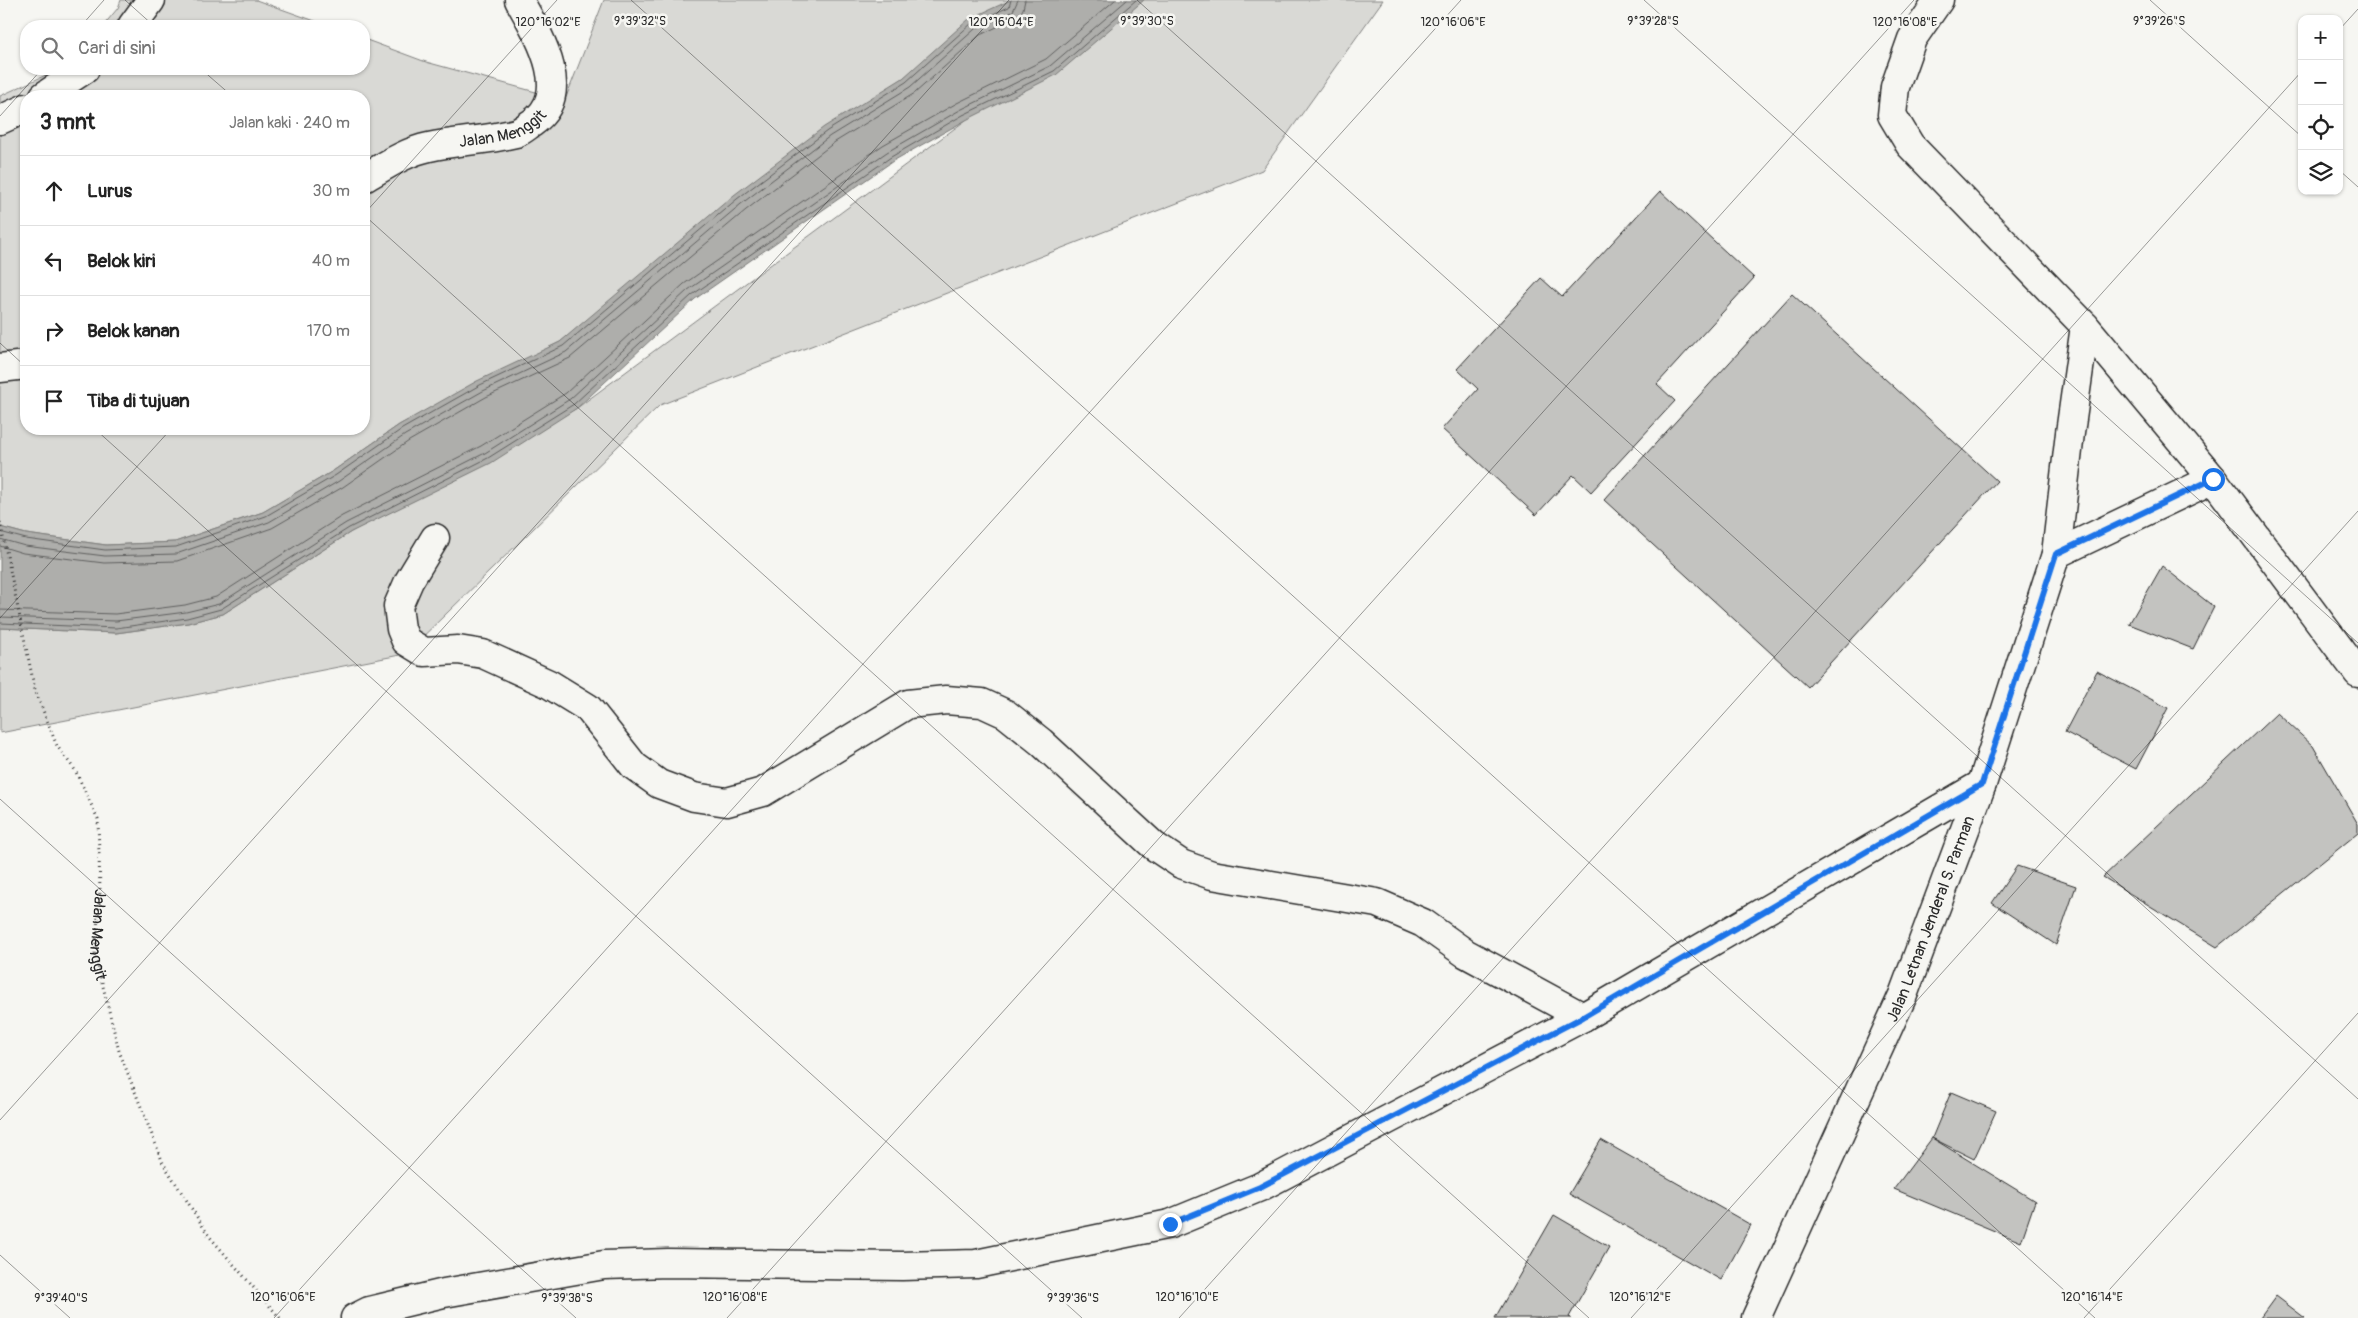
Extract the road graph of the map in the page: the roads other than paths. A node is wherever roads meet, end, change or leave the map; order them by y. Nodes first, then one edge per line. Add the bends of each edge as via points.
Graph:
1 (151, 0) edge
2 (518, 0) edge
3 (1939, 0) edge
4 (136, 20) edge
5 (76, 75) edge
6 (53, 90) edge
7 (20, 111) edge
8 (0, 120) edge
9 (370, 175) edge
10 (2085, 326) junction
11 (20, 366) edge
12 (0, 368) edge
13 (2213, 479) junction
14 (434, 538) dead end
15 (2056, 554) junction
16 (2358, 673) edge
17 (1982, 784) junction
18 (1583, 1017) junction
19 (355, 1318) edge
20 (1756, 1318) edge

1 - 4 street
2 - 9 street, Jalan Menggit via 551,69 553,91 543,116 518,132 428,148 401,157
3 - 10 street via 1912,38 1895,87 1892,115 1910,145
5 - 6 street
7 - 8 street
10 - 13 street
10 - 15 street, Jalan Letnan Jenderal S. Parman
11 - 12 street
13 - 15 street
13 - 16 street
14 - 18 street via 398,606 406,641 424,652 458,650 483,654 549,684 588,708 634,766 659,784 694,797 727,802 763,792 908,704 946,700 982,703 1006,714 1041,742 1154,846 1181,864 1212,876 1377,903 1423,922 1465,953
15 - 17 street, Jalan Letnan Jenderal S. Parman
17 - 18 street
17 - 20 street, Jalan Letnan Jenderal S. Parman via 1903,995
18 - 19 street via 1260,1187 1170,1224 976,1264 668,1263 604,1266 444,1293 369,1311

